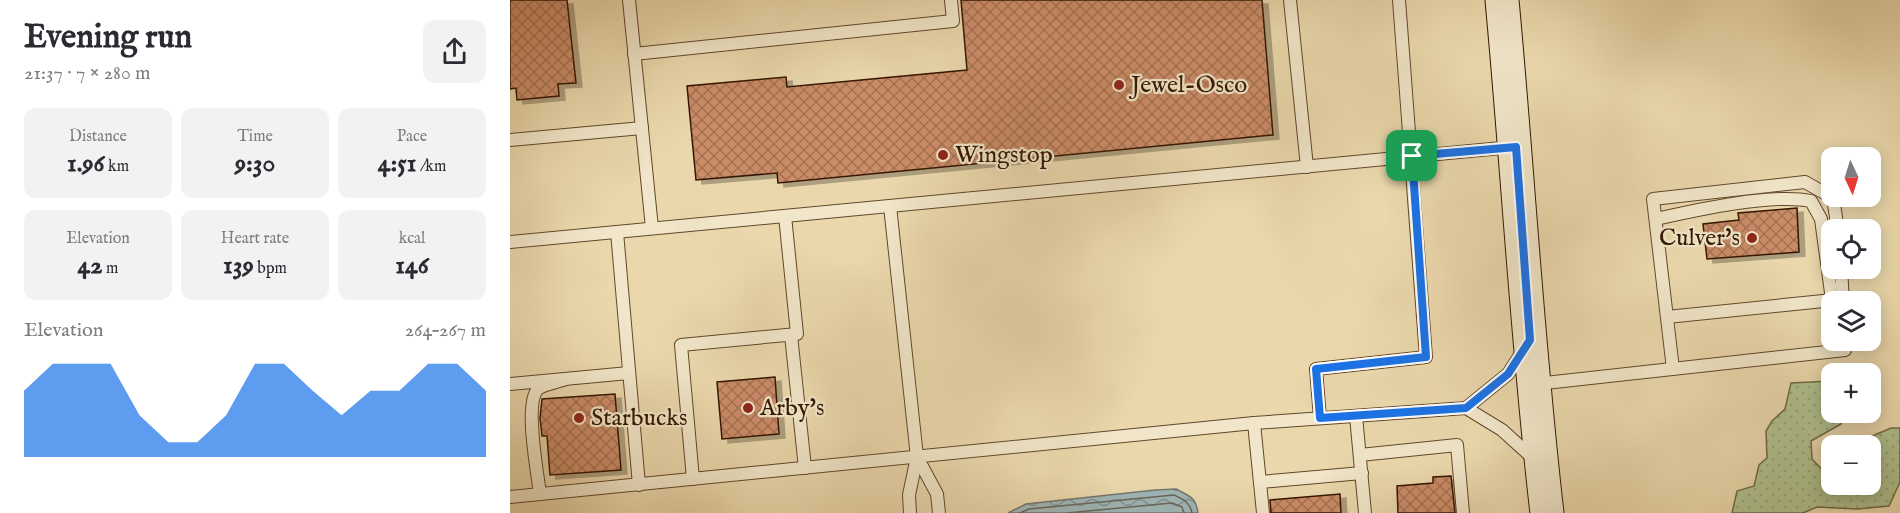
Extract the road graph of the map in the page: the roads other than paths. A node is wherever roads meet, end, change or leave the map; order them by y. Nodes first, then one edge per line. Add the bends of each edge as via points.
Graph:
1 (629, 0) edge
2 (951, 0) edge
3 (1290, 0) edge
4 (1399, 0) edge
5 (1502, 0) edge
6 (634, 54) junction
7 (642, 128) junction
8 (510, 140) edge
9 (1516, 147) junction
10 (1412, 156) junction
11 (1307, 166) junction
12 (890, 206) junction
13 (785, 216) junction
14 (1656, 219) junction
15 (1836, 219) edge
16 (652, 228) junction
17 (617, 232) junction
18 (510, 242) edge
19 (1837, 291) edge
20 (1821, 302) edge
21 (1667, 317) junction
22 (791, 334) junction
23 (1530, 340) junction
24 (1836, 351) edge
25 (1673, 369) junction
26 (629, 373) junction
27 (566, 379) junction
28 (510, 384) edge
29 (1535, 385) junction
30 (1466, 408) junction
31 (1356, 416) junction
32 (1320, 418) junction
33 (1254, 423) junction
34 (1360, 455) junction
35 (917, 457) junction
36 (1542, 466) junction
37 (805, 468) junction
38 (1362, 473) junction
39 (693, 479) junction
40 (1260, 482) junction
41 (639, 484) junction
42 (540, 494) junction
43 (510, 497) edge
44 (910, 513) edge
45 (939, 513) edge
46 (1263, 513) edge
47 (1365, 513) edge
48 (1463, 513) edge
49 (1547, 513) edge

1 - 6 lane
2 - 6 lane via 953,21
3 - 11 lane
4 - 10 lane
5 - 9 street
6 - 7 lane
7 - 8 lane
7 - 16 lane
9 - 10 lane
9 - 23 street
10 - 11 lane
10 - 32 lane via 1426,357 1316,369
11 - 12 lane
12 - 13 lane
12 - 35 lane
13 - 16 lane
13 - 22 lane via 797,334
14 - 15 lane via 1653,199 1805,182 1833,198
14 - 19 lane via 1784,198 1811,201 1821,219
14 - 21 lane
16 - 17 lane
17 - 18 lane
17 - 26 lane
20 - 21 lane
21 - 25 lane
22 - 37 lane
22 - 39 lane via 681,345
23 - 29 street
23 - 30 lane via 1508,374
24 - 25 lane
25 - 29 lane
26 - 27 lane
26 - 41 lane
27 - 28 lane
27 - 42 lane via 539,388 534,395 531,414
29 - 36 street
30 - 31 lane
30 - 36 lane via 1502,430
31 - 32 lane
31 - 34 lane
32 - 33 lane
33 - 35 lane
33 - 40 lane
34 - 38 lane
34 - 48 lane via 1457,445
35 - 37 lane
35 - 44 lane via 909,495
35 - 45 lane via 937,494
36 - 49 street
37 - 39 lane
38 - 40 lane
38 - 47 lane
39 - 41 lane
40 - 46 lane
41 - 42 lane
42 - 43 lane

